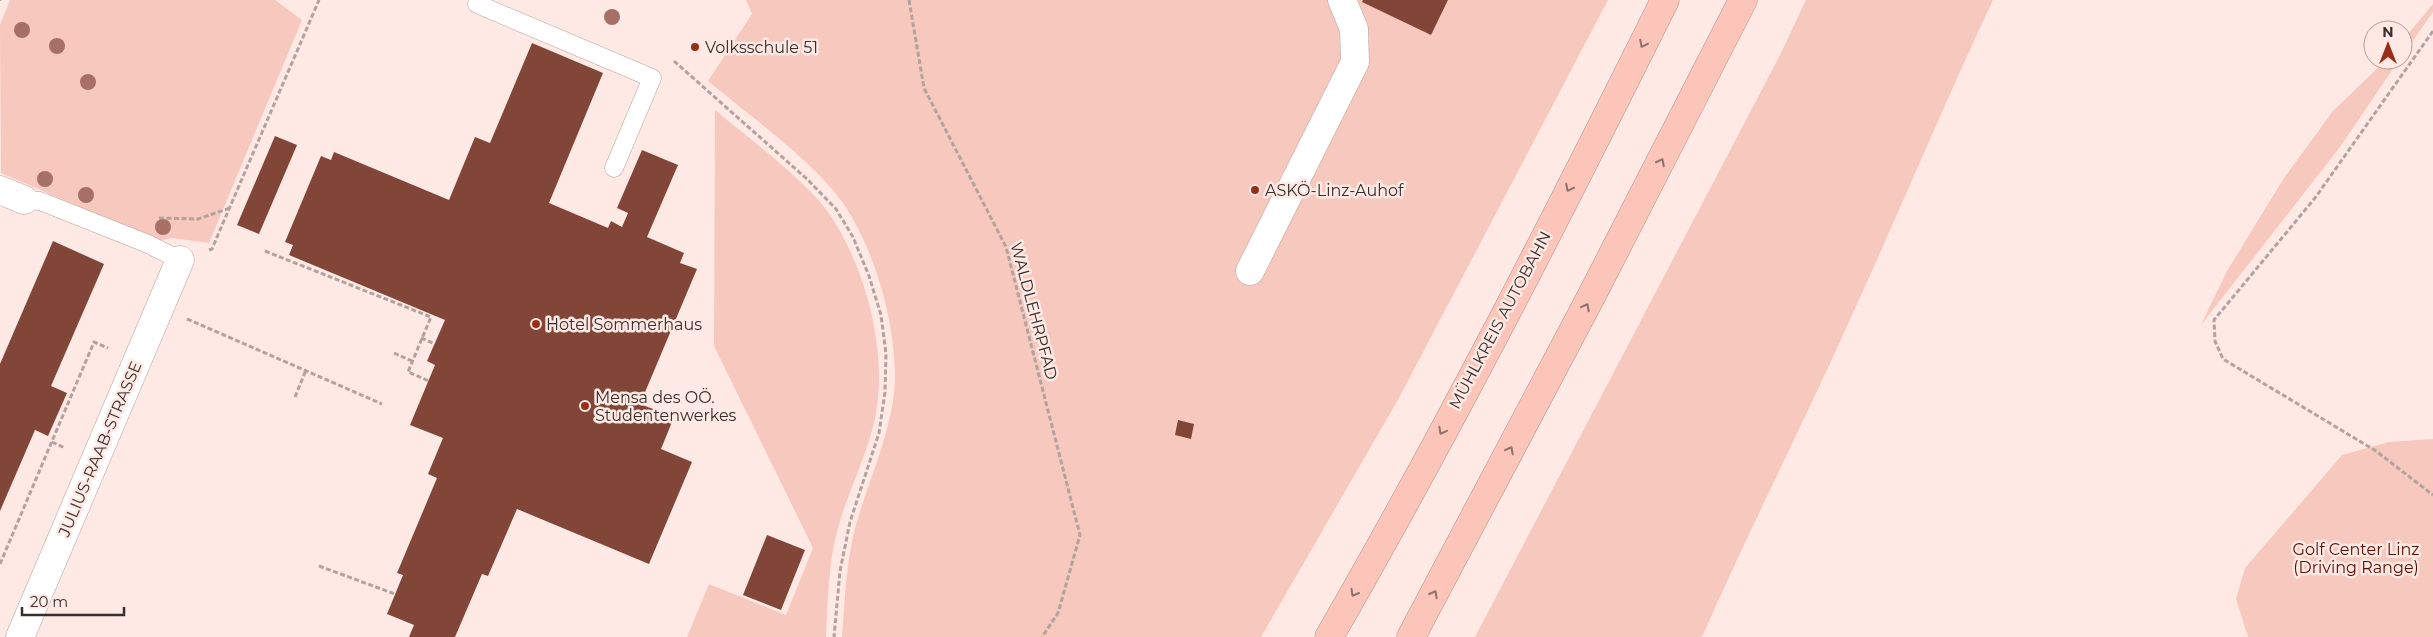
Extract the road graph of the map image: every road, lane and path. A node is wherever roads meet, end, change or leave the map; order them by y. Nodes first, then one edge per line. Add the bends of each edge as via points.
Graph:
1 (319, 0) edge
2 (909, 0) edge
3 (1342, 0) edge
4 (1665, 0) edge
5 (1743, 0) edge
6 (477, 4) dead end
7 (2433, 31) edge
8 (669, 59) dead end
9 (614, 168) dead end
10 (12, 195) edge
11 (230, 208) junction
12 (154, 218) dead end
13 (265, 251) dead end
14 (180, 260) junction
15 (1250, 270) dead end
16 (184, 318) dead end
17 (421, 338) junction
18 (435, 344) dead end
19 (114, 350) dead end
20 (394, 353) dead end
21 (412, 361) junction
22 (306, 370) junction
23 (429, 381) dead end
24 (295, 397) dead end
25 (382, 404) dead end
26 (52, 442) junction
27 (70, 450) dead end
28 (2433, 495) edge
29 (0, 564) edge
30 (319, 566) dead end
31 (395, 594) dead end
32 (20, 637) edge
33 (834, 637) edge
34 (1042, 637) edge
35 (1329, 637) edge
36 (1411, 637) edge

1 - 11 path
2 - 34 path, WALDLEHRPFAD via 924,88 1006,247 1080,535 1058,613
3 - 15 street via 1354,28 1355,62
4 -> 35 highway, MÜHLKREIS AUTOBAHN via 1482,357
36 -> 5 highway via 1602,276
6 - 9 lane via 652,78
7 - 28 path via 2315,198 2214,320 2215,341 2223,359 2376,452
8 - 33 path via 678,63 718,99 836,210 853,237 881,315 886,354 884,400 879,433 850,522 840,571
10 - 14 lane via 40,201
11 - 12 path via 198,219
11 - 14 path via 212,249
13 - 17 path via 305,264 430,317
14 - 32 street, JULIUS-RAAB-STRASSE
16 - 22 path
17 - 18 path
17 - 21 path
19 - 26 path via 94,342
20 - 21 path
21 - 23 path via 408,372
22 - 24 path
22 - 25 path
26 - 27 path
26 - 29 path
30 - 31 path

